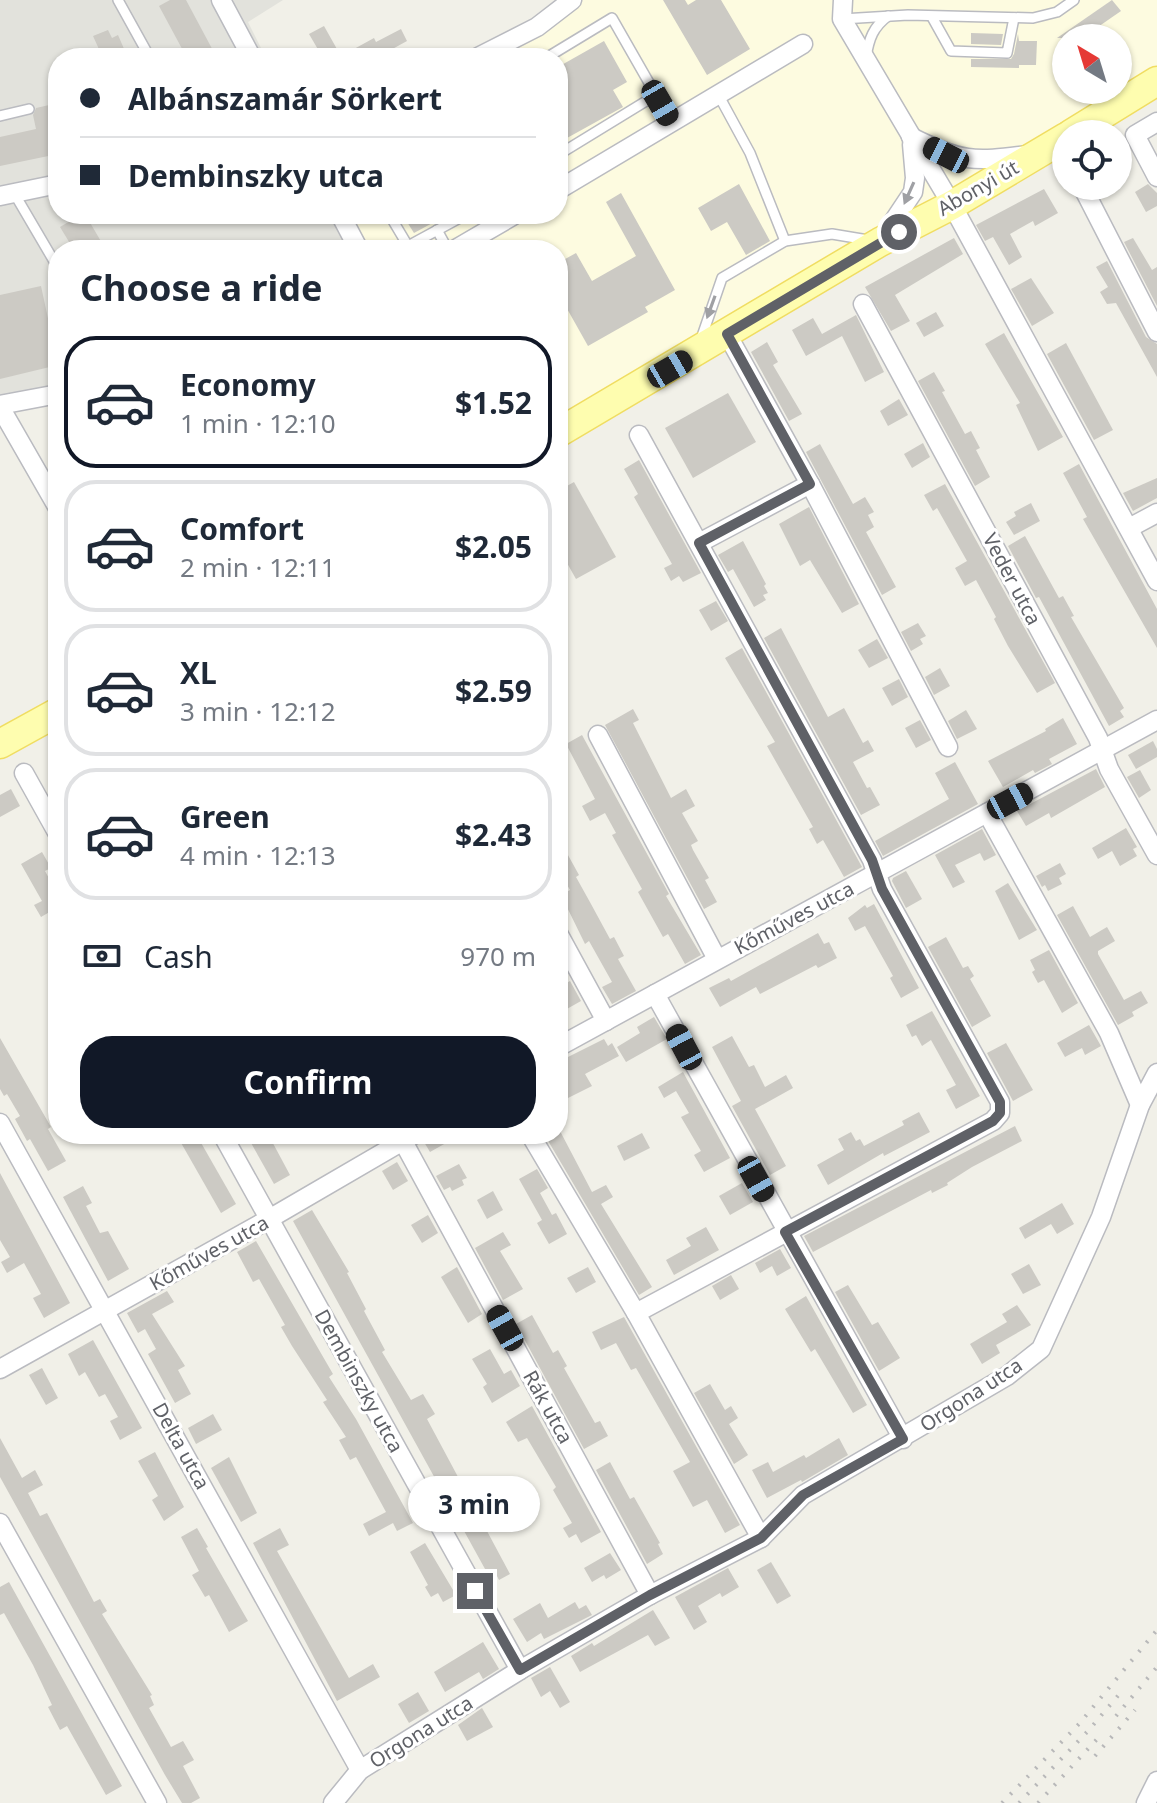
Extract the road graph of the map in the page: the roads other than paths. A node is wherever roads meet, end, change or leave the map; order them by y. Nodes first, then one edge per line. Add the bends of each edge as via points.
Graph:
1 (118, 0) edge
2 (221, 0) edge
3 (572, 0) edge
4 (1074, 0) edge
5 (842, 9) edge
6 (888, 16) junction
7 (932, 17) junction
8 (1014, 18) junction
9 (803, 44) dead end
10 (145, 48) edge
11 (247, 48) edge
12 (496, 48) edge
13 (562, 48) edge
14 (866, 59) junction
15 (1157, 81) edge
16 (656, 95) junction
17 (719, 96) junction
18 (29, 109) dead end
19 (0, 116) edge
20 (1093, 120) edge
21 (1157, 122) edge
22 (672, 123) junction
23 (911, 137) junction
24 (1052, 145) edge
25 (568, 149) edge
26 (1038, 153) junction
27 (1157, 177) edge
28 (568, 184) edge
29 (48, 186) edge
30 (7, 194) edge
31 (1089, 200) edge
32 (952, 205) junction
33 (448, 224) edge
34 (496, 224) edge
35 (437, 230) junction
36 (419, 240) edge
37 (444, 240) edge
38 (468, 240) edge
39 (785, 241) junction
40 (880, 242) junction
41 (48, 253) edge
42 (863, 304) dead end
43 (1157, 332) edge
44 (727, 334) junction
45 (697, 353) junction
46 (48, 396) edge
47 (0, 406) edge
48 (568, 427) edge
49 (639, 435) dead end
50 (810, 484) junction
51 (48, 490) edge
52 (1157, 513) edge
53 (1129, 528) junction
54 (699, 543) junction
55 (1157, 581) edge
56 (48, 718) edge
57 (1157, 720) edge
58 (598, 735) dead end
59 (0, 744) edge
60 (948, 747) dead end
61 (1102, 752) junction
62 (24, 773) dead end
63 (987, 813) junction
64 (48, 816) edge
65 (1157, 855) edge
66 (877, 874) junction
67 (568, 951) edge
68 (717, 959) junction
69 (655, 994) junction
70 (606, 1021) junction
71 (568, 1042) edge
72 (1157, 1073) edge
73 (1140, 1105) junction
74 (0, 1123) edge
75 (228, 1144) edge
76 (393, 1144) edge
77 (410, 1144) edge
78 (536, 1144) edge
79 (269, 1219) junction
80 (785, 1232) junction
81 (106, 1311) junction
82 (636, 1313) junction
83 (0, 1369) edge
84 (903, 1439) junction
85 (0, 1523) edge
86 (761, 1538) junction
87 (650, 1595) junction
88 (520, 1670) junction
89 (360, 1770) junction
90 (1157, 1781) edge
91 (157, 1803) edge
92 (333, 1803) edge
93 (1146, 1803) edge

1 - 10 lane
2 - 11 street
3 - 12 street via 537,27
4 - 8 lane via 1057,12
5 - 6 lane
5 - 14 street
6 - 7 lane
6 - 14 lane via 869,40
7 - 8 lane
7 - 8 lane via 951,51 1007,53
9 - 17 street
13 - 16 lane via 612,18
14 - 23 street
15 - 20 main road, Abonyi út
16 - 22 lane
16 - 25 lane
17 - 22 street
17 - 39 lane via 750,153
18 - 19 lane
21 - 27 street via 1135,135
22 - 28 street
23 - 26 street via 963,159
23 - 32 street
23 -> 40 street via 913,192
24 - 26 main road, Abonyi út
26 - 32 main road, Abonyi út
29 - 30 street
30 - 41 lane
31 - 43 street
32 - 40 main road, Abonyi út
32 - 53 street
33 - 35 lane
34 - 38 street
35 - 36 lane
35 - 37 lane
39 - 40 lane via 832,234
39 -> 45 lane via 722,278
40 - 44 main road, Abonyi út
42 - 61 street, Veder utca
44 - 45 main road, Abonyi út
44 - 50 street
45 - 48 main road, Abonyi út
46 - 47 street
47 - 51 street
49 - 54 street
50 - 54 street
50 - 60 street
52 - 53 street
53 - 55 street
54 - 66 street
56 - 59 main road
57 - 61 street, Kőműves utca
58 - 68 street
61 - 63 street, Kőműves utca
61 - 65 street, Veder utca
62 - 64 street
63 - 66 street, Kőműves utca
63 - 73 street via 1109,1033
66 - 68 street, Kőműves utca
66 - 80 street via 1000,1102 1000,1113
67 - 70 street
68 - 69 street, Kőműves utca
69 - 70 street, Kőműves utca
69 - 80 street
70 - 71 street, Kőműves utca
72 - 73 street, Orgona utca
73 - 84 street, Orgona utca via 1101,1217 1041,1349 1007,1376
74 - 81 street, Delta utca
75 - 79 street, Dembinszky utca
76 - 79 street, Kőműves utca
77 - 87 street, Rák utca
78 - 82 street
79 - 81 street, Kőműves utca
79 - 88 street, Dembinszky utca
80 - 82 street
80 - 84 street
81 - 83 street, Kőműves utca
81 - 89 street, Delta utca
82 - 86 street
84 - 86 street, Orgona utca via 803,1495
85 - 91 street
86 - 87 street, Orgona utca
87 - 88 street, Orgona utca
88 - 89 street, Orgona utca
89 - 92 street, Orgona utca
90 - 93 street

